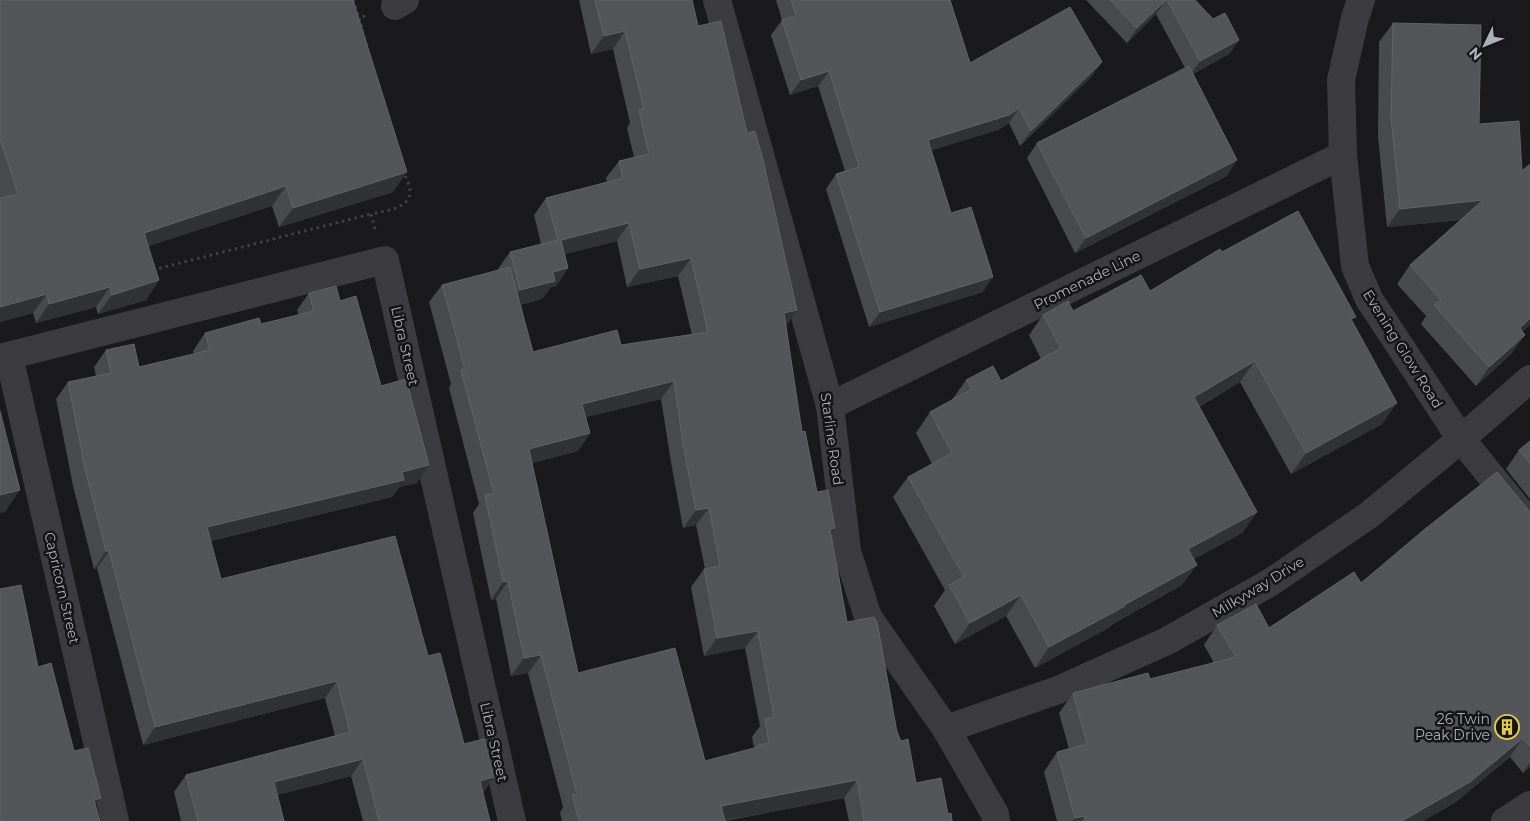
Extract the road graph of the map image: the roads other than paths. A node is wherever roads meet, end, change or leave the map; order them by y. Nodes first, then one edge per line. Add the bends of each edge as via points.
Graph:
1 (717, 0) edge
2 (1361, 0) edge
3 (1343, 155) junction
4 (5, 357) edge
5 (1530, 379) edge
6 (830, 406) junction
7 (1461, 440) junction
8 (1530, 524) edge
9 (946, 729) junction
10 (1530, 805) edge
11 (114, 821) edge
12 (512, 821) edge
13 (996, 821) edge
14 (1505, 821) edge

1 - 6 street, Starline Road
2 - 3 street, Evening Glow Road via 1340,80
3 - 6 street, Promenade Line
3 - 7 street, Evening Glow Road via 1355,266 1369,299
4 - 11 street, Capricorn Street
4 - 12 street, Libra Street via 386,260
5 - 7 street, Milkyway Drive
6 - 9 street, Starline Road via 847,551 868,617
7 - 8 street, Evening Glow Road
7 - 9 street, Milkyway Drive via 1361,521 1271,582 1167,641 1058,690
9 - 13 street, Starline Road
10 - 14 street

